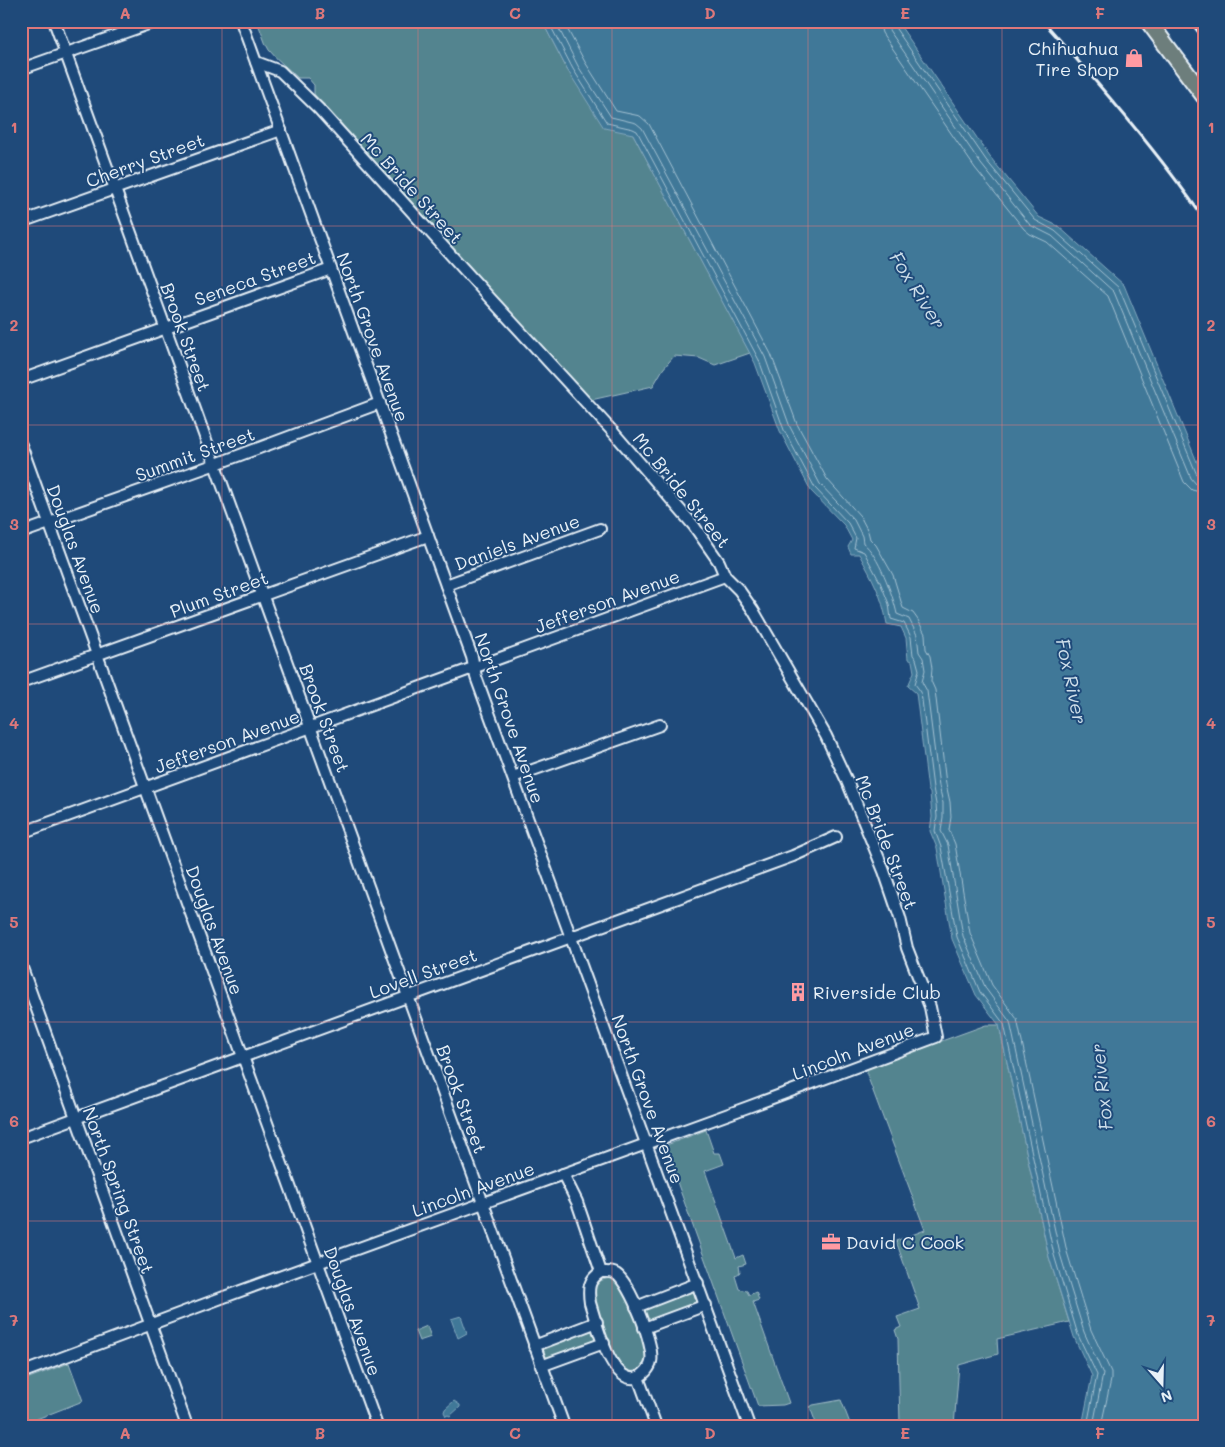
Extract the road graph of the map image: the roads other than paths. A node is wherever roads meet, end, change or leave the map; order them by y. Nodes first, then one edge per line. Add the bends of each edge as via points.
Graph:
1 (54, 21) edge
2 (157, 21) edge
3 (242, 21) edge
4 (1148, 21) edge
5 (66, 53) junction
6 (256, 62) junction
7 (21, 69) edge
8 (1204, 96) edge
9 (281, 130) junction
10 (115, 188) junction
11 (21, 222) edge
12 (331, 269) junction
13 (165, 328) junction
14 (21, 380) edge
15 (380, 403) junction
16 (21, 445) edge
17 (216, 464) junction
18 (49, 523) junction
19 (600, 529) dead end
20 (21, 533) edge
21 (428, 536) junction
22 (725, 576) junction
23 (446, 585) junction
24 (263, 596) junction
25 (97, 655) junction
26 (473, 667) junction
27 (21, 682) edge
28 (660, 725) dead end
29 (311, 727) junction
30 (513, 777) junction
31 (146, 787) junction
32 (21, 833) edge
33 (836, 837) dead end
34 (571, 937) junction
35 (21, 965) edge
36 (408, 996) junction
37 (936, 1037) joint
38 (243, 1056) junction
39 (76, 1118) junction
40 (21, 1138) edge
41 (647, 1144) junction
42 (563, 1174) junction
43 (482, 1203) junction
44 (319, 1262) junction
45 (601, 1272) junction
46 (698, 1283) junction
47 (636, 1306) junction
48 (706, 1306) junction
49 (597, 1322) junction
50 (150, 1324) junction
51 (644, 1328) junction
52 (604, 1343) junction
53 (534, 1346) junction
54 (541, 1366) junction
55 (21, 1374) edge
56 (638, 1377) junction
57 (187, 1426) edge
58 (377, 1426) edge
59 (564, 1426) edge
60 (656, 1426) edge
61 (749, 1426) edge

1 - 5 street, Brook Street
2 - 5 street
3 - 6 street, North Grove Avenue
4 - 8 main road
5 - 7 street
5 - 10 street, Brook Street
6 - 9 street, North Grove Avenue
6 - 22 street, Mc Bride Street via 280,71 319,109 614,433 694,526 720,562
9 - 10 street, Cherry Street
9 - 12 street, North Grove Avenue
10 - 11 street, Cherry Street
10 - 13 street, Brook Street
12 - 13 street, Seneca Street
12 - 15 street, North Grove Avenue
13 - 14 street, Seneca Street
13 - 17 street, Brook Street
15 - 17 street, Summit Street
15 - 21 street, North Grove Avenue
16 - 18 street, Douglas Avenue
17 - 18 street, Summit Street
17 - 24 street, Brook Street
18 - 20 street, Summit Street
18 - 25 street, Douglas Avenue
19 - 23 street, Daniels Avenue
21 - 23 street, North Grove Avenue
21 - 24 street, Plum Street
22 - 26 street, Jefferson Avenue
22 - 37 street, Mc Bride Street via 757,617 826,736 847,781 884,871 907,948 930,1007
23 - 26 street, North Grove Avenue
24 - 25 street, Plum Street
24 - 29 street, Brook Street
25 - 27 street, Plum Street
25 - 31 street, Douglas Avenue
26 - 29 street, Jefferson Avenue
26 - 30 street, North Grove Avenue
28 - 30 street
29 - 31 street, Jefferson Avenue
29 - 36 street, Brook Street
30 - 34 street, North Grove Avenue
31 - 32 street, Jefferson Avenue
31 - 38 street, Douglas Avenue
33 - 34 street, Lovell Street via 793,856
34 - 36 street, Lovell Street
34 - 41 street, North Grove Avenue
35 - 39 street, North Spring Street
36 - 38 street, Lovell Street
36 - 43 street, Brook Street
37 - 41 street, Lincoln Avenue
38 - 39 street, Lovell Street
38 - 44 street, Douglas Avenue
39 - 40 street, Lovell Street
39 - 50 street, North Spring Street
41 - 42 street, Lincoln Avenue
41 - 46 street, North Grove Avenue
42 - 43 street, Lincoln Avenue
42 - 45 street
43 - 44 street, Lincoln Avenue
43 - 53 street, Brook Street
44 - 50 street, Lincoln Avenue
44 - 58 street, Douglas Avenue
45 - 47 street via 616,1274
45 - 49 street via 594,1276 589,1290
46 - 47 street
46 - 48 street, North Grove Avenue
47 - 51 street
48 - 51 street
48 - 61 street, North Grove Avenue
49 - 52 street
49 - 53 street
50 - 55 street, Lincoln Avenue
50 - 57 street, North Spring Street
51 - 56 street via 652,1362
52 - 54 street
52 - 56 street via 619,1372 628,1377
53 - 54 street, Brook Street
54 - 59 street, Brook Street
56 - 60 street

